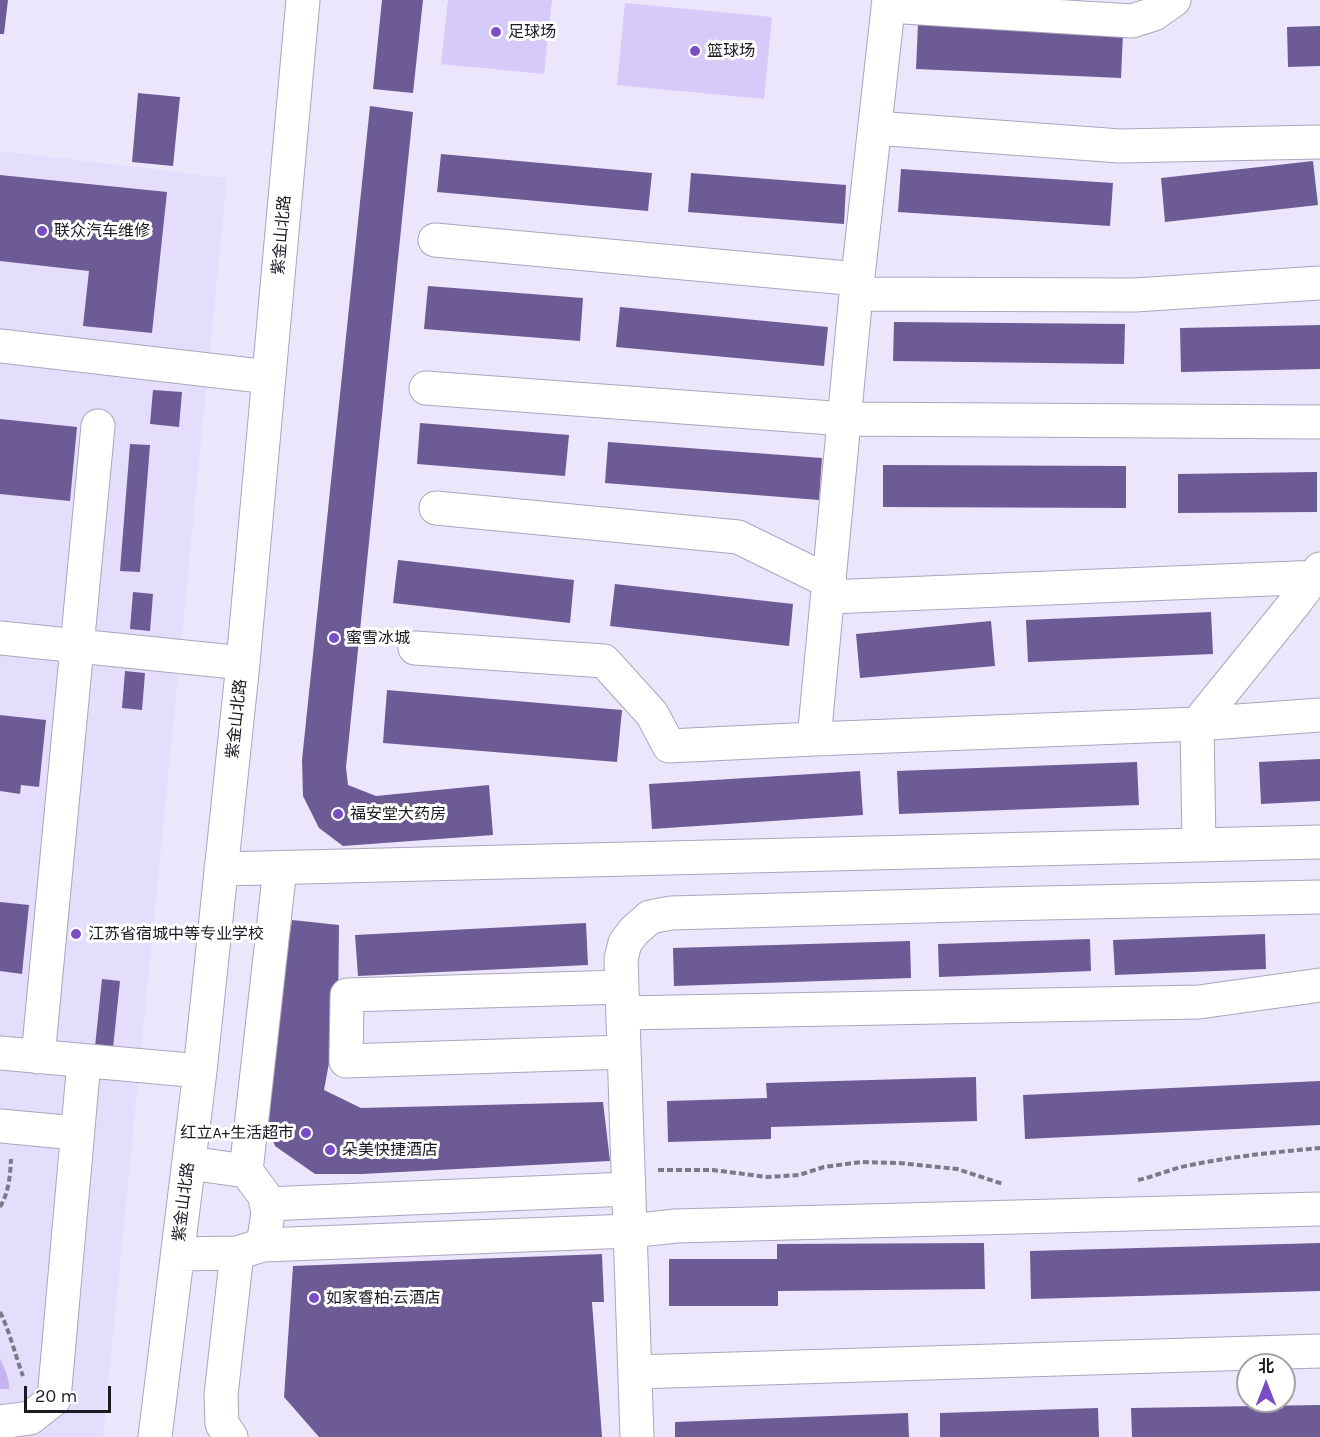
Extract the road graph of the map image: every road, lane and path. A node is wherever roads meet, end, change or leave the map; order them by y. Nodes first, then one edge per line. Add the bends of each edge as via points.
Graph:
1 (303, 0) edge
2 (1174, 0) edge
3 (888, 3) edge
4 (875, 128) junction
5 (1320, 142) edge
6 (435, 240) dead end
7 (1320, 283) edge
8 (857, 287) junction
9 (0, 346) edge
10 (269, 377) junction
11 (426, 388) dead end
12 (845, 419) junction
13 (1320, 422) edge
14 (98, 426) dead end
15 (436, 508) dead end
16 (1318, 574) edge
17 (829, 590) junction
18 (0, 638) edge
19 (77, 646) junction
20 (415, 648) dead end
21 (243, 663) junction
22 (1320, 715) edge
23 (1197, 724) junction
24 (814, 739) junction
25 (1320, 842) edge
26 (1199, 845) junction
27 (996, 850) junction
28 (280, 868) junction
29 (221, 869) junction
30 (1320, 897) edge
31 (997, 904) junction
32 (1320, 985) edge
33 (622, 1000) junction
34 (624, 1052) junction
35 (0, 1053) edge
36 (38, 1057) junction
37 (84, 1061) junction
38 (200, 1071) junction
39 (5, 1126) edge
40 (76, 1133) junction
41 (1320, 1148) edge
42 (189, 1163) junction
43 (246, 1171) junction
44 (628, 1179) junction
45 (1134, 1181) dead end
46 (1012, 1186) dead end
47 (266, 1204) junction
48 (0, 1207) edge
49 (1320, 1209) edge
50 (630, 1231) junction
51 (250, 1249) junction
52 (178, 1254) junction
53 (0, 1312) edge
54 (1320, 1351) edge
55 (635, 1371) junction
56 (24, 1376) dead end
57 (0, 1422) edge
58 (155, 1437) edge
59 (231, 1437) edge
60 (637, 1437) edge

1 - 10 street, 紫金山北路
2 - 3 street via 1154,14 1132,21
3 - 4 street
4 - 5 street via 1120,146
4 - 8 street
6 - 8 street
7 - 8 street via 1135,295
8 - 12 street
9 - 10 street
10 - 21 street, 紫金山北路
11 - 12 street
12 - 13 street
12 - 17 street
14 - 19 street
15 - 17 street via 738,537
16 - 17 street
16 - 23 street
17 - 24 street
18 - 19 street
19 - 21 street
19 - 36 street
20 - 24 street via 604,661 652,714 669,746
21 - 29 street, 紫金山北路
22 - 23 street
23 - 24 street
23 - 26 street
25 - 26 street
26 - 27 street
27 - 28 street
27 - 31 street
28 - 29 street
28 - 43 street
29 - 38 street, 紫金山北路
30 - 31 street
31 - 33 street via 671,913 650,917 625,944 621,960
32 - 33 street via 1199,1002
33 - 34 street
33 - 34 street via 347,996 346,1061
34 - 44 street
35 - 36 street
36 - 37 street
37 - 38 street
37 - 40 street
38 - 42 street, 紫金山北路
39 - 40 street
39 - 48 path via 12,1155 9,1183
40 - 57 street via 54,1399 30,1418
41 - 45 path via 1188,1165
42 - 43 street
42 - 52 street, 紫金山北路
43 - 47 street via 265,1196
44 - 46 path via 713,1170 767,1177 799,1175 861,1162 957,1169
44 - 47 street
44 - 50 street
47 - 51 street via 268,1213
49 - 50 street via 676,1226
50 - 51 street
50 - 55 street
51 - 52 street
51 - 59 street via 221,1395 222,1424
52 - 58 street, 紫金山北路
53 - 56 path
54 - 55 street
55 - 60 street

